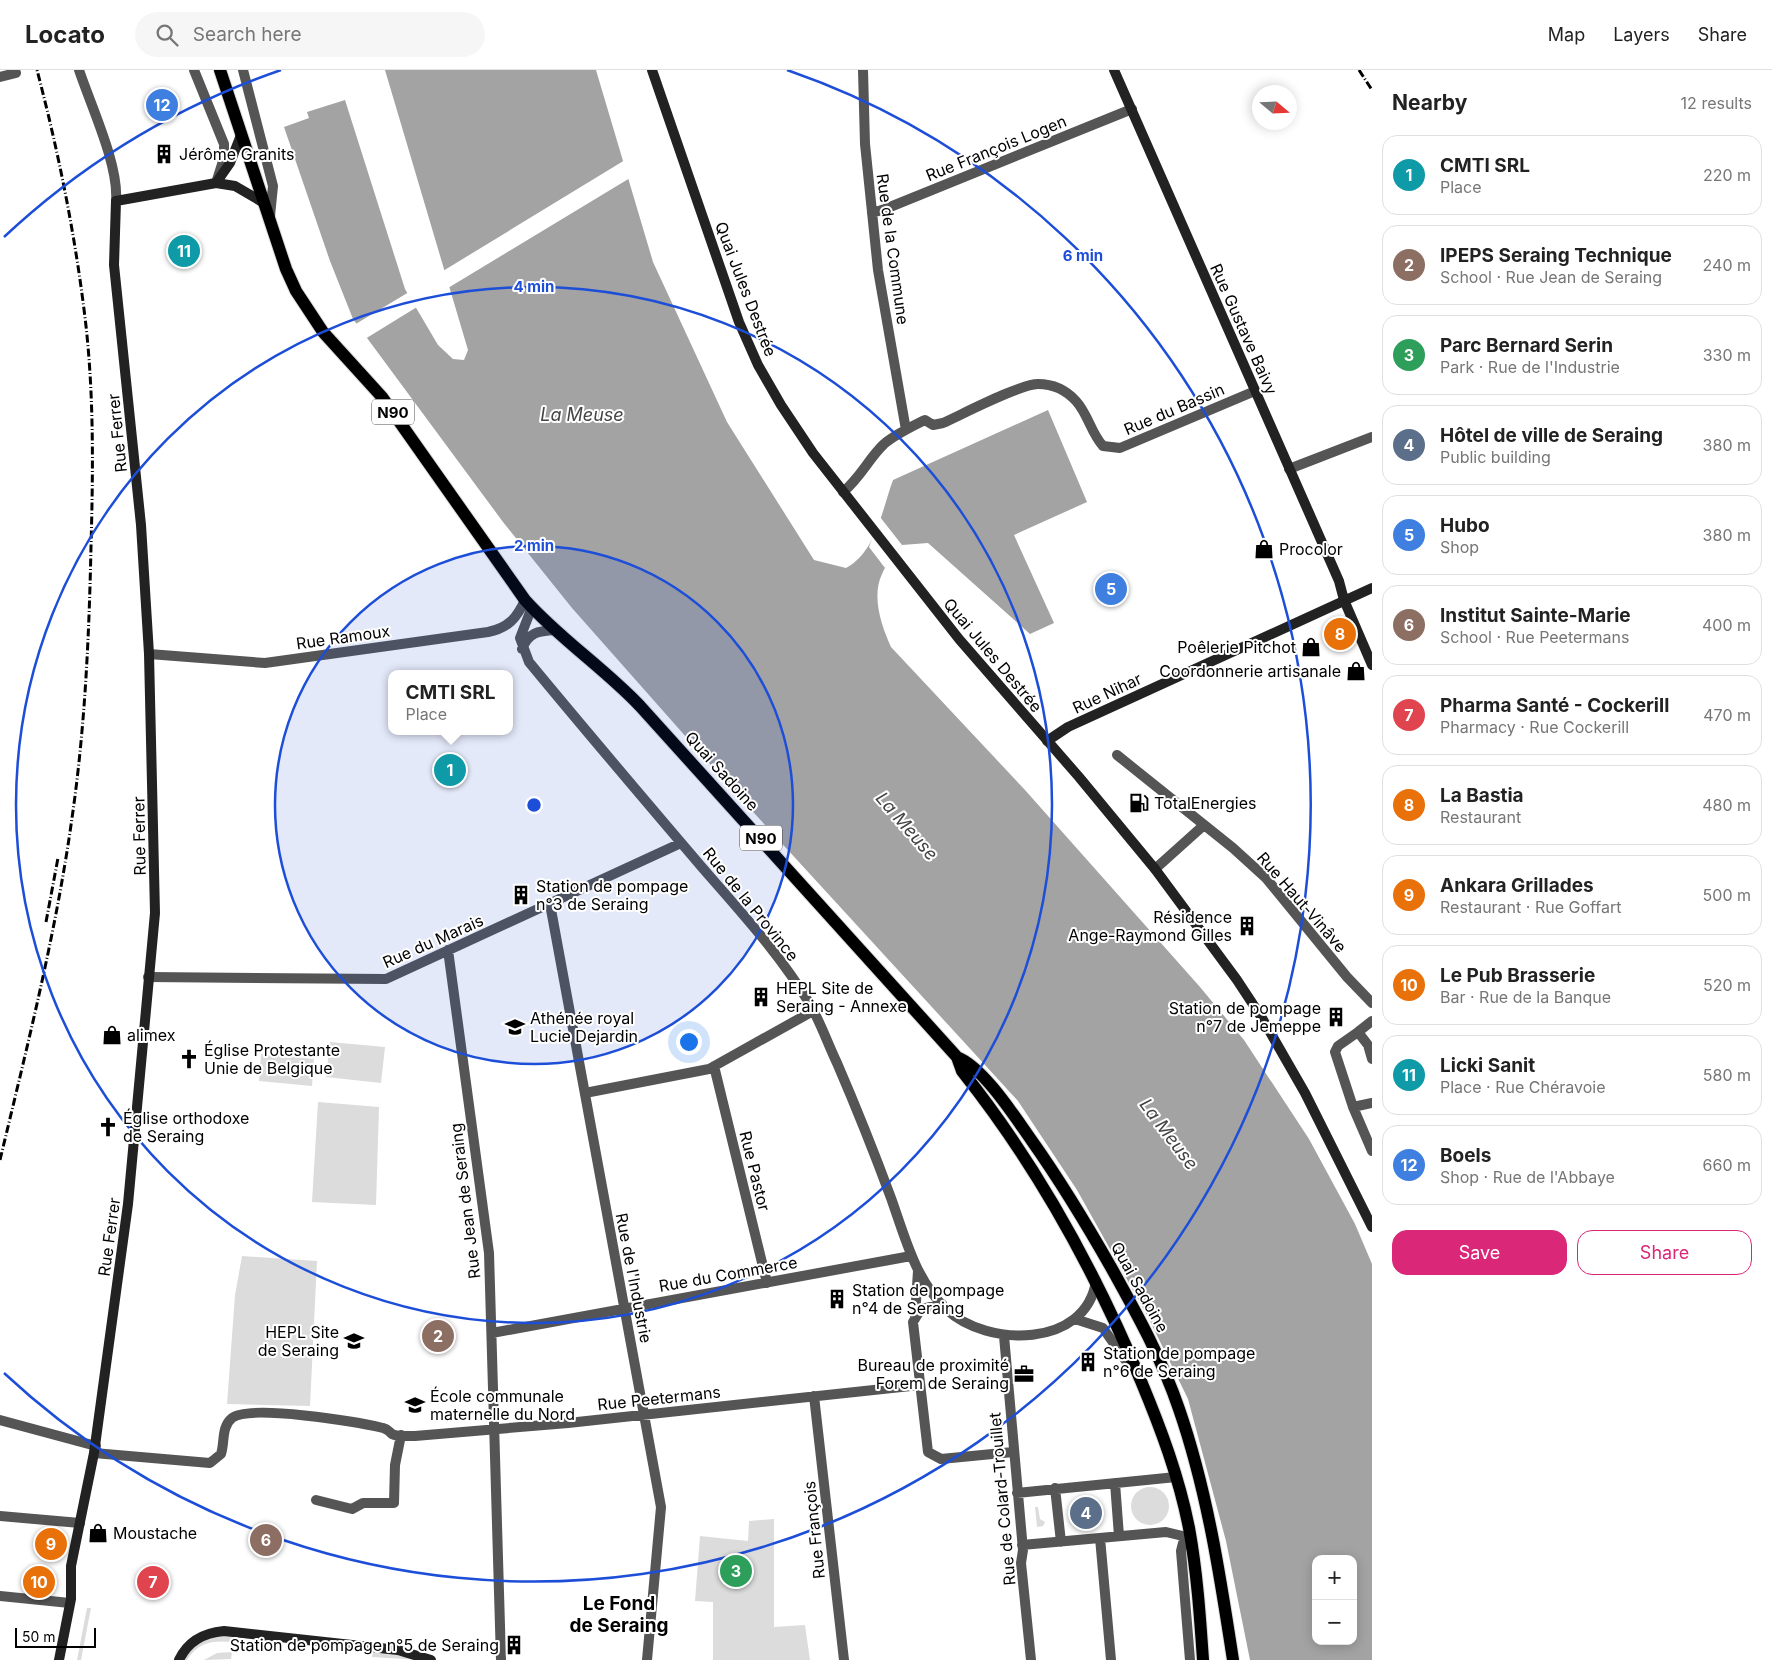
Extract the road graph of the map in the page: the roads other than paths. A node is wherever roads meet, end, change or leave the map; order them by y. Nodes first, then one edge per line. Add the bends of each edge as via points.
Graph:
1 (79, 70) edge
2 (194, 70) edge
3 (220, 70) edge
4 (243, 70) edge
5 (652, 70) edge
6 (863, 70) edge
7 (1114, 70) edge
8 (16, 73) dead end
9 (0, 77) edge
10 (1132, 109) junction
11 (242, 136) junction
12 (216, 183) junction
13 (116, 201) junction
14 (264, 203) junction
15 (872, 213) junction
16 (269, 222) junction
17 (1255, 391) junction
18 (906, 430) junction
19 (1372, 437) edge
20 (1289, 469) junction
21 (843, 492) junction
22 (1372, 588) edge
23 (1344, 600) junction
24 (528, 604) junction
25 (555, 630) junction
26 (522, 649) junction
27 (149, 654) junction
28 (1372, 665) edge
29 (1047, 741) junction
30 (1116, 755) dead end
31 (1204, 825) junction
32 (681, 843) junction
33 (1155, 869) junction
34 (550, 904) junction
35 (448, 950) junction
36 (148, 977) junction
37 (1372, 1003) edge
38 (813, 1011) junction
39 (1372, 1021) edge
40 (1358, 1032) junction
41 (957, 1056) junction
42 (1372, 1059) edge
43 (714, 1066) junction
44 (585, 1093) junction
45 (1372, 1103) edge
46 (1353, 1107) junction
47 (1372, 1151) edge
48 (1372, 1227) edge
49 (911, 1256) junction
50 (918, 1271) junction
51 (1096, 1281) junction
52 (767, 1283) junction
53 (942, 1304) junction
54 (625, 1308) junction
55 (915, 1317) junction
56 (1075, 1319) junction
57 (492, 1333) junction
58 (1004, 1336) junction
59 (1135, 1367) junction
60 (920, 1385) junction
61 (814, 1396) junction
62 (644, 1415) junction
63 (0, 1420) edge
64 (495, 1430) junction
65 (401, 1435) junction
66 (95, 1449) junction
67 (1013, 1452) junction
68 (1176, 1477) junction
69 (1115, 1483) junction
70 (1055, 1488) junction
71 (1017, 1493) junction
72 (316, 1500) dead end
73 (0, 1516) edge
74 (80, 1523) junction
75 (1119, 1536) junction
76 (1100, 1538) junction
77 (1190, 1538) junction
78 (1061, 1542) junction
79 (1022, 1545) junction
80 (0, 1596) edge
81 (70, 1603) junction
82 (59, 1660) edge
83 (179, 1660) edge
84 (431, 1660) edge
85 (501, 1660) edge
86 (647, 1660) edge
87 (844, 1660) edge
88 (1031, 1660) edge
89 (1111, 1660) edge
90 (1190, 1660) edge
91 (1203, 1660) edge
92 (1233, 1660) edge

1 - 13 street, Rue Ferrer via 112,168 117,186
2 - 12 street via 224,144 224,158
3 - 11 main road, N90
4 - 16 street via 273,186
5 - 21 street, Quai Jules Destrée via 739,322 758,365 806,445
6 - 15 street, Rue de la Commune via 865,144
7 - 10 street, Rue Gustave Baivy
8 - 9 street
10 - 15 street, Rue François Logen
10 - 17 street, Rue Gustave Baivy
11 - 12 street via 230,163
11 - 14 main road, N90
12 - 13 street
12 - 14 street via 235,186
13 - 27 street, Rue Ferrer via 114,265 142,531
14 - 16 main road, N90
15 - 18 street, Rue de la Commune via 879,276
16 - 24 main road, N90 via 286,269 308,311 329,340 382,397
17 - 18 street, Rue du Bassin via 1120,448 1103,446 1094,437 1075,400 1048,385 1027,386 938,424 933,425 926,420
17 - 20 street, Rue Gustave Baivy
18 - 21 street, Rue du Bassin via 882,446 861,476
19 - 20 street
20 - 23 street, Rue Gustave Baivy
21 - 29 street, Quai Jules Destrée via 987,674
22 - 23 street, Rue Nihar
23 - 28 street, Rue Gustave Baivy
23 - 29 street, Rue Nihar via 1068,728
24 - 25 main road, Quai Sadoine / N90
24 - 26 street via 520,633
24 - 27 street, Rue Ramoux via 509,624 488,632 265,663
25 - 26 street via 530,635
25 - 41 main road, Quai Sadoine / N90 via 608,674 640,706
26 - 32 street, Rue de la Province via 529,662
27 - 36 street, Rue Ferrer via 155,901
29 - 33 street, Quai Jules Destrée
30 - 31 street, Rue Haut-Vinâve
31 - 33 street
31 - 37 street, Rue Haut-Vinâve via 1266,878 1342,972
32 - 34 street, Rue du Marais
32 - 38 street, Rue de la Province via 778,958
33 - 48 street, Quai Jules Destrée via 1262,1018 1322,1125
34 - 35 street, Rue du Marais
34 - 44 street, Rue de l'Industrie
35 - 36 street, Rue du Marais via 381,980
35 - 57 street, Rue Jean de Seraing via 488,1245
36 - 66 street, Rue Ferrer via 128,1204
38 - 43 street
38 - 49 street, Rue de la Province via 870,1141
39 - 40 street
40 - 42 street via 1368,1045
40 - 46 street via 1338,1046 1335,1052
41 - 51 main road, Quai Sadoine / N90 via 962,1071 1054,1205
41 - 92 main road, Quai Sadoine / N90 via 970,1063 984,1079 1057,1177 1156,1351 1179,1409 1205,1501
43 - 44 street
43 - 52 street, Rue Pastor
44 - 54 street, Rue de l'Industrie
45 - 46 street
46 - 47 street
49 - 50 street, Rue de la Province
49 - 52 street, Rue du Commerce
50 - 53 street, Rue de la Province
50 - 55 street, Rue de la Province
51 - 56 street via 1092,1300
51 - 59 main road, Quai Sadoine / N90
52 - 54 street, Rue du Commerce
53 - 55 street via 925,1307
53 - 58 street, Rue de la Province via 966,1323
54 - 57 street, Rue du Commerce
54 - 62 street, Rue de l'Industrie
55 - 60 street, Rue de la Province via 913,1326
56 - 58 street via 1034,1335
56 - 59 street via 1103,1328 1126,1362
57 - 64 street, Rue Jean de Seraing
58 - 67 street, Rue de Colard-Trouillet
59 - 68 main road, Quai Sadoine / N90 via 1164,1437
60 - 61 street, Rue Peetermans
60 - 67 street, Rue de la Province via 926,1448 931,1455 941,1459
61 - 62 street, Rue Peetermans
61 - 87 street, Rue François
62 - 64 street, Rue Peetermans
62 - 86 street, Rue de l'Industrie via 661,1514
63 - 66 street
64 - 65 street, Rue Peetermans
64 - 85 street, Rue Jean de Seraing
65 - 66 street, Rue Peetermans via 384,1428 309,1415 248,1413 237,1415 228,1422 221,1454 210,1463
65 - 72 street via 395,1465 394,1503 363,1503 352,1509
66 - 74 street, Rue Ferrer
67 - 71 street, Rue de Colard-Trouillet
68 - 69 street
68 - 77 main road, Quai Sadoine / N90
69 - 70 street
69 - 75 street
70 - 71 street
70 - 78 street
71 - 79 street, Rue de Colard-Trouillet
73 - 74 street
74 - 81 street, Rue Ferrer via 70,1574
75 - 76 street
75 - 77 street via 1166,1532
76 - 78 street
76 - 89 street
77 - 90 street via 1183,1543 1181,1550
77 - 91 main road, Quai Sadoine / N90
78 - 79 street
79 - 88 street, Rue de Colard-Trouillet
80 - 81 street
81 - 82 street, Rue Ferrer
83 - 84 street via 200,1636 224,1631 398,1650

